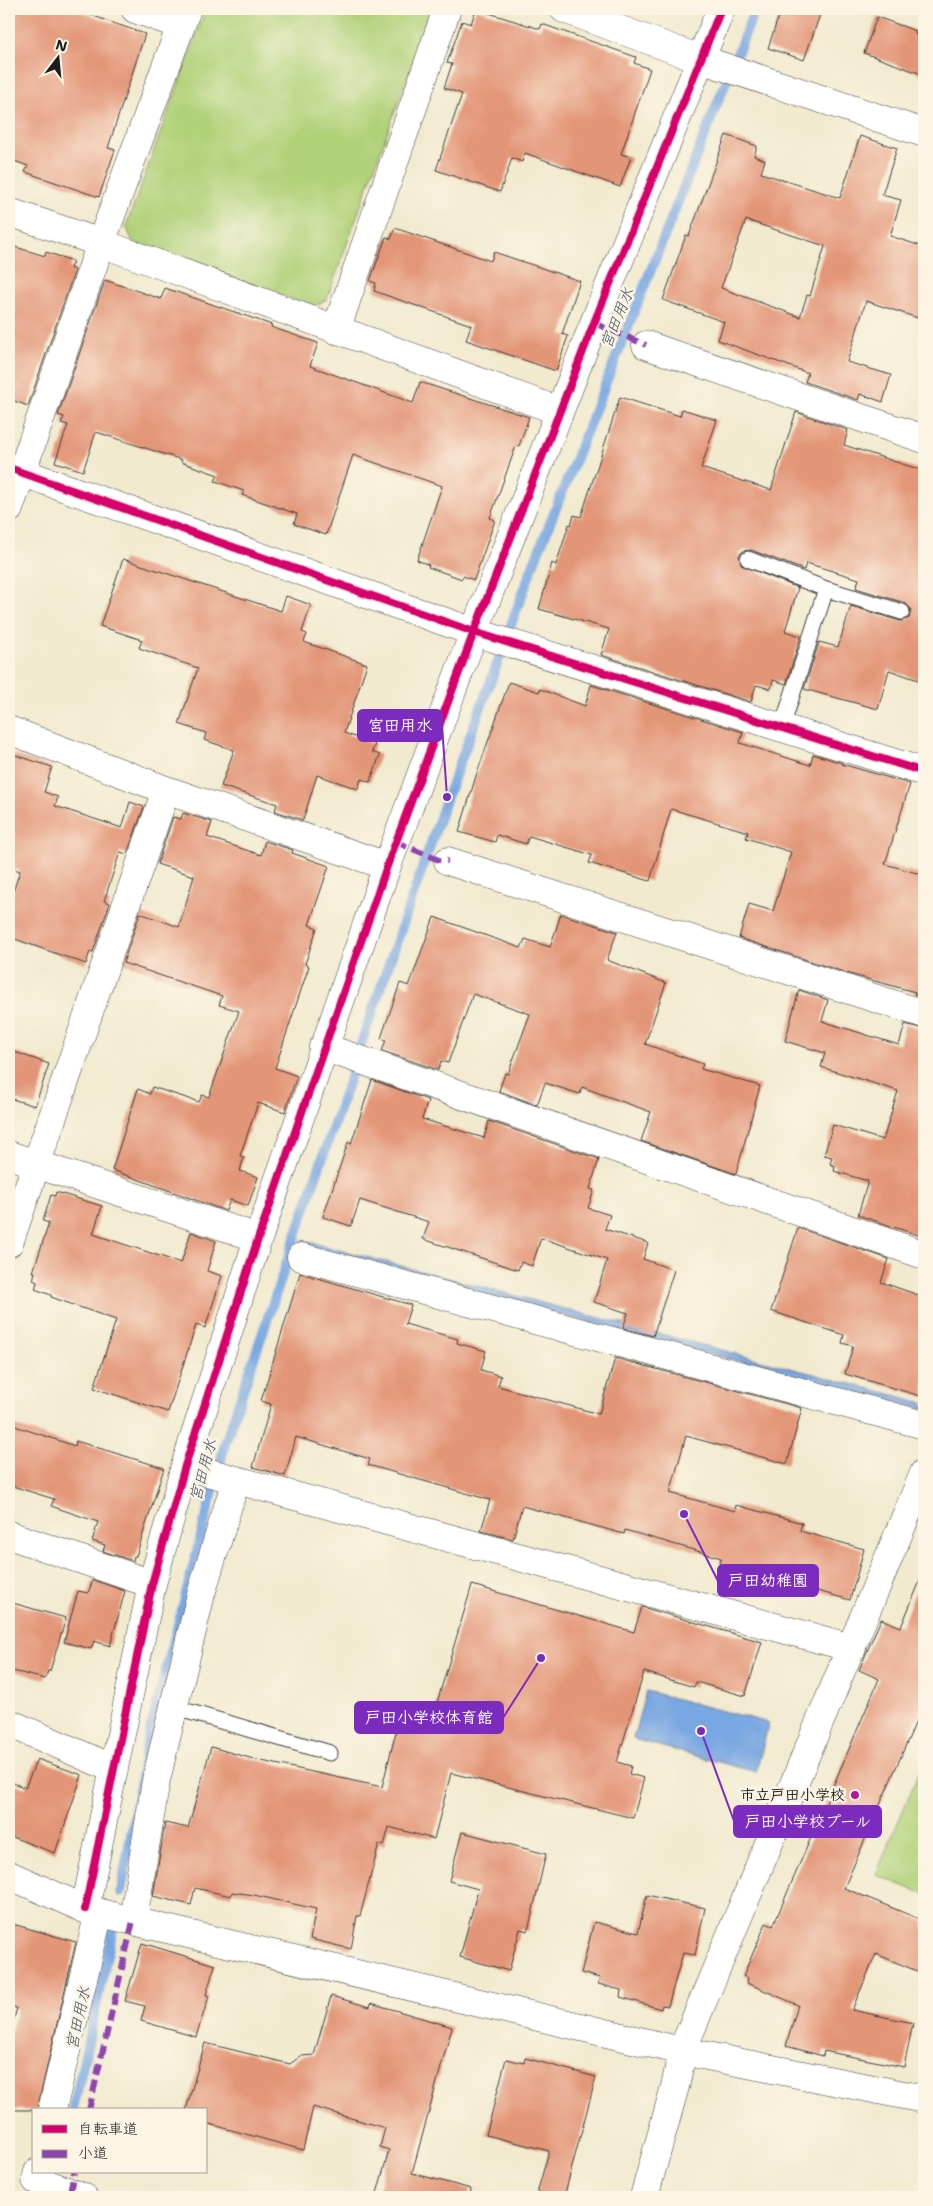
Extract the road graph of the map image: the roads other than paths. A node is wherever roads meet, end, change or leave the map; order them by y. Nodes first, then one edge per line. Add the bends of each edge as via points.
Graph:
1 (134, 9) edge
2 (447, 9) edge
3 (564, 9) edge
4 (721, 9) edge
5 (184, 17) edge
6 (707, 62) junction
7 (924, 133) edge
8 (9, 212) edge
9 (101, 243) junction
10 (336, 330) junction
11 (646, 345) dead end
12 (559, 411) junction
13 (924, 439) edge
14 (15, 470) edge
15 (9, 508) edge
16 (748, 559) dead end
17 (826, 589) junction
18 (902, 612) dead end
19 (474, 632) junction
20 (782, 727) junction
21 (9, 730) edge
22 (924, 772) edge
23 (166, 790) junction
24 (448, 861) dead end
25 (387, 866) junction
26 (924, 1014) edge
27 (323, 1048) junction
28 (9, 1155) edge
29 (36, 1164) junction
30 (258, 1238) junction
31 (9, 1244) edge
32 (924, 1255) edge
33 (302, 1257) dead end
34 (924, 1426) edge
35 (924, 1473) edge
36 (215, 1475) junction
37 (9, 1535) edge
38 (152, 1584) junction
39 (852, 1648) junction
40 (174, 1707) junction
41 (9, 1723) edge
42 (330, 1753) dead end
43 (114, 1769) junction
44 (9, 1874) edge
45 (92, 1911) junction
46 (132, 1921) junction
47 (682, 2051) junction
48 (924, 2099) edge
49 (52, 2108) edge
50 (644, 2197) edge

1 - 5 street
2 - 10 street
3 - 6 street
4 - 6 street
5 - 9 street
6 - 7 street
6 - 12 street
8 - 9 street
9 - 10 street
9 - 14 street
10 - 12 street
11 - 13 street
12 - 19 street
14 - 15 street
14 - 19 street
16 - 17 lane
17 - 18 lane
17 - 20 lane
19 - 20 street
19 - 25 street
20 - 22 street
21 - 23 street
23 - 25 street
23 - 29 street
24 - 26 street
25 - 27 street
27 - 30 street
27 - 32 street
28 - 29 street
29 - 30 street
29 - 31 street
30 - 36 street
33 - 34 street
35 - 39 street
36 - 38 street
36 - 39 street
36 - 40 street via 201,1594
37 - 38 street
38 - 43 street
39 - 47 street
40 - 42 lane
40 - 46 street via 156,1780
41 - 43 street
43 - 45 street
44 - 45 street
45 - 46 street
45 - 49 street
46 - 47 street
47 - 48 street
47 - 50 street

